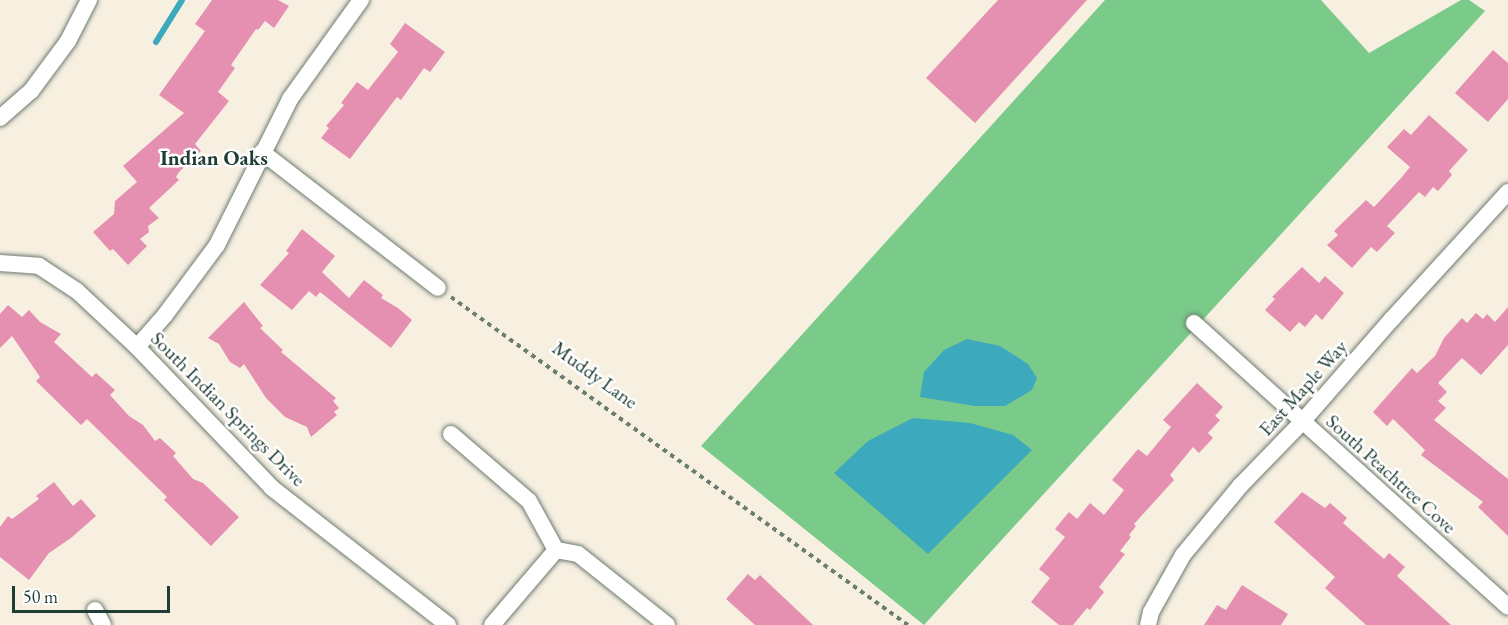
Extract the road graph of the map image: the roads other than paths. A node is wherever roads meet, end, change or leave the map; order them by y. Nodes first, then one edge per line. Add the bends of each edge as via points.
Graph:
1 (89, 0) edge
2 (361, 0) edge
3 (0, 118) edge
4 (262, 152) junction
5 (1508, 192) edge
6 (0, 263) edge
7 (438, 288) road end
8 (1194, 323) dead end
9 (137, 347) junction
10 (1302, 422) junction
11 (451, 434) dead end
12 (556, 550) junction
13 (1508, 607) edge
14 (448, 625) edge
15 (492, 625) edge
16 (667, 625) edge
17 (1148, 625) edge

1 - 3 street via 68,41 31,90
2 - 4 street via 290,99
4 - 7 street
4 - 9 street via 217,245
5 - 10 street, East Maple Way
6 - 9 street, South Indian Springs Drive via 39,266 77,291
8 - 10 street, South Peachtree Cove
9 - 14 street, South Indian Springs Drive via 272,488
10 - 13 street, South Peachtree Cove
10 - 17 street, East Maple Way via 1241,485 1183,555 1151,612
11 - 12 street via 530,501
12 - 15 street
12 - 16 street via 578,554

